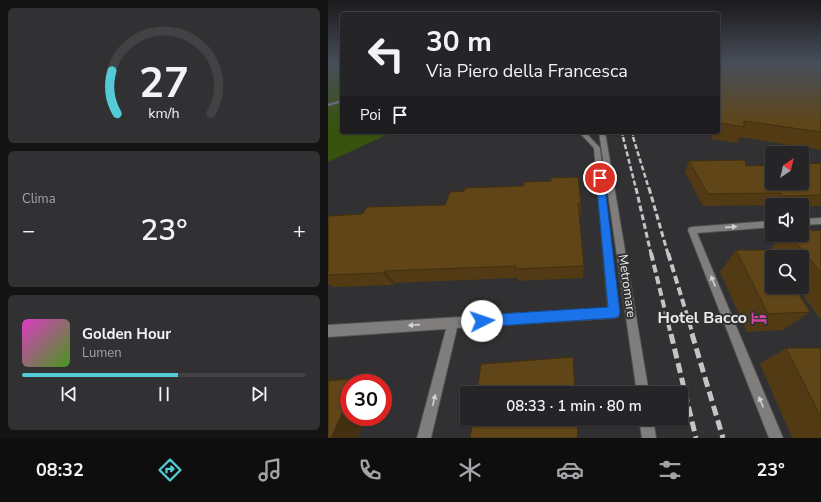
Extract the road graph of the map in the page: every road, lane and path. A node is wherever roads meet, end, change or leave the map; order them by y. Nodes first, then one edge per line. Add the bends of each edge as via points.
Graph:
1 (340, 102) edge
2 (328, 105) edge
3 (584, 134) edge
4 (602, 134) edge
5 (821, 221) edge
6 (809, 222) edge
7 (765, 225) edge
8 (453, 323) junction
9 (328, 331) edge
10 (642, 386) edge
11 (647, 426) edge
12 (424, 438) edge
13 (649, 438) edge
14 (776, 438) edge

1 - 2 street
3 - 8 street via 597,148 614,313
4 - 10 street, Metromare
5 - 6 street
14 -> 7 street via 692,230
8 -> 9 street
12 -> 8 street
11 - 13 street

